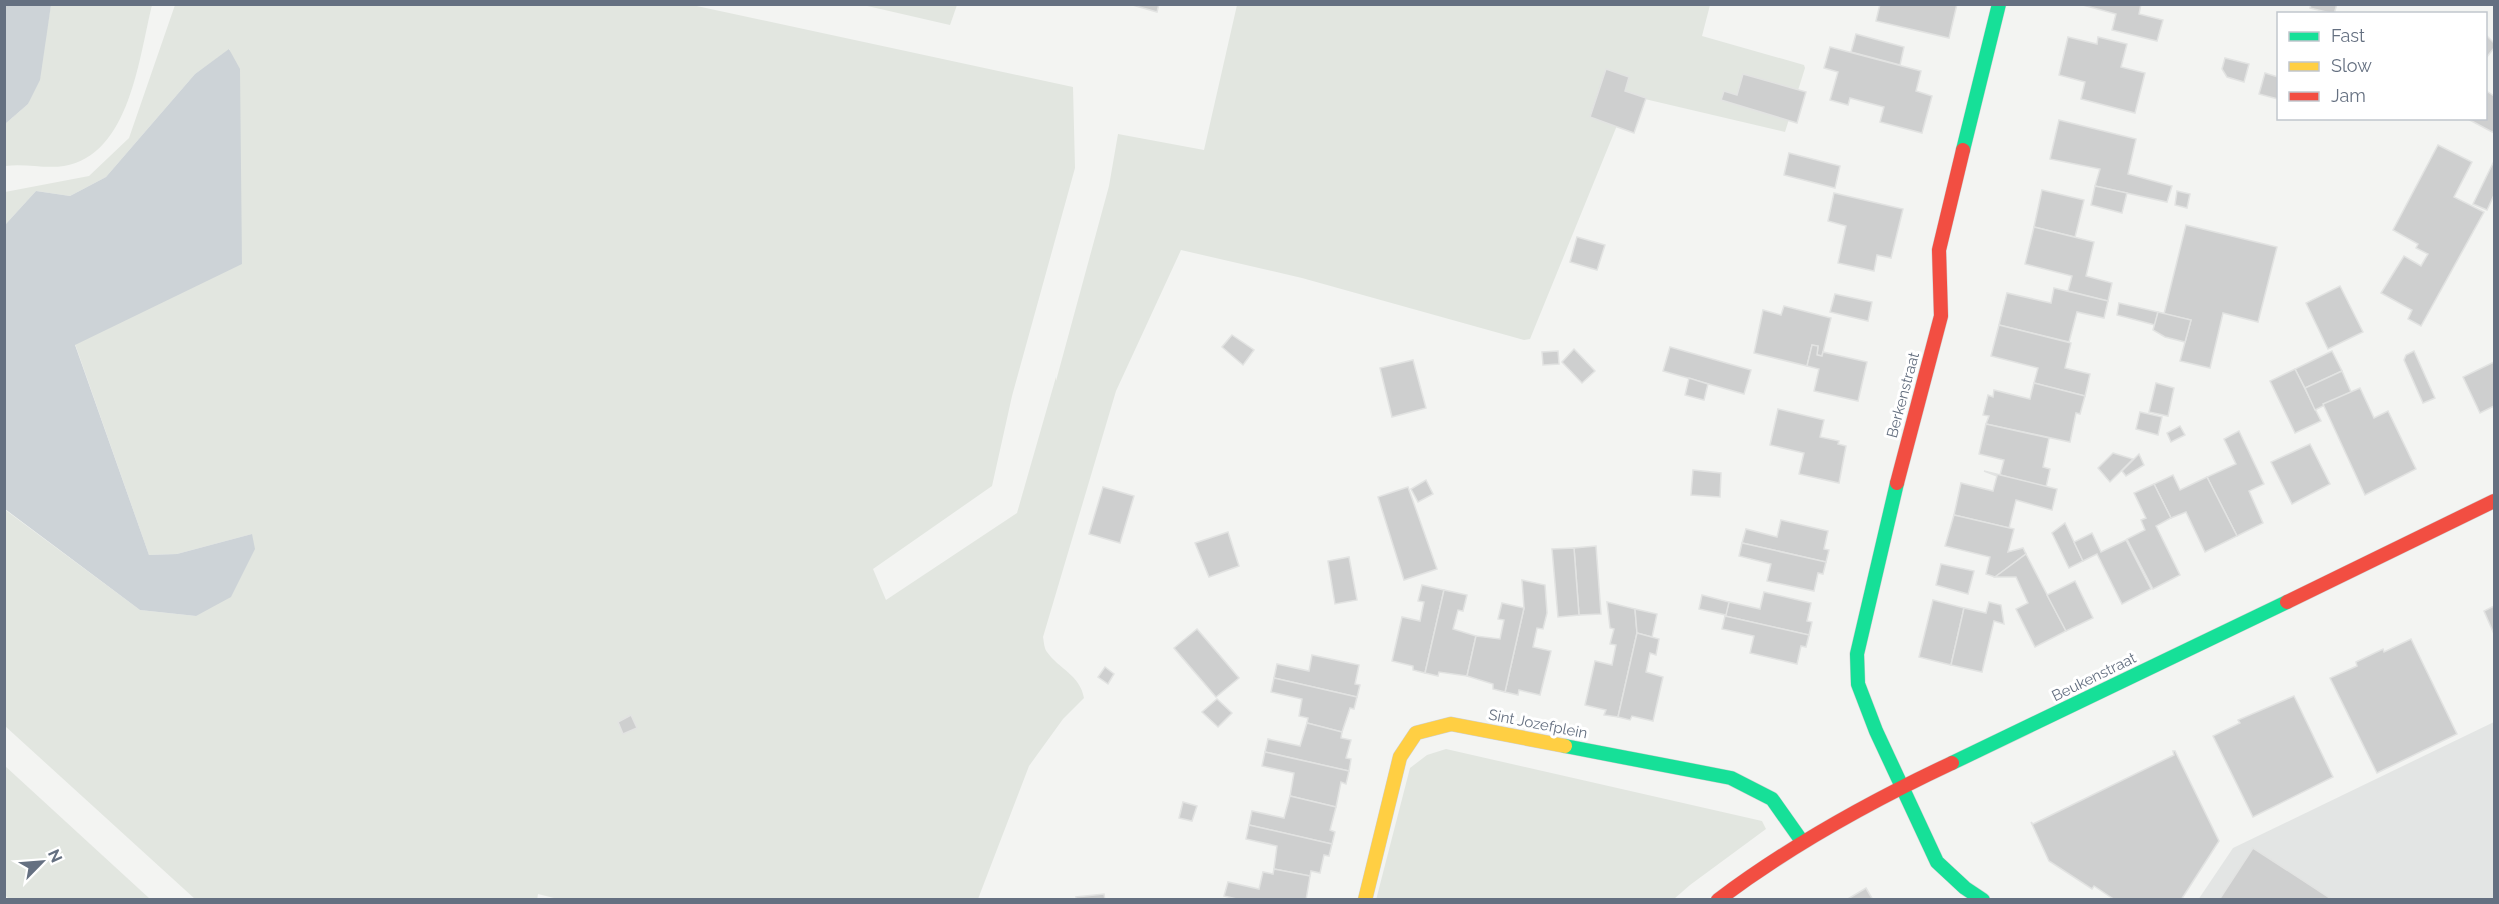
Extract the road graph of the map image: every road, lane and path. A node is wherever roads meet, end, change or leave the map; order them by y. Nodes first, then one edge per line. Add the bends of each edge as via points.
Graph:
1 (1999, 4) edge
2 (2494, 501) edge
3 (1903, 786) junction
4 (1801, 840) junction
5 (1365, 900) edge
6 (1718, 900) edge
7 (1983, 900) edge

1 - 3 street, Berkenstraat via 1939,249 1941,316 1890,508 1857,654 1858,684
2 - 3 street, Beukenstraat
3 - 4 street, Beukenstraat
3 - 7 street, Berkenstraat via 1937,862
4 - 5 street, Sint Jozefplein via 1772,799 1731,778 1450,724 1416,733 1400,757
4 - 6 street, Beukenstraat

